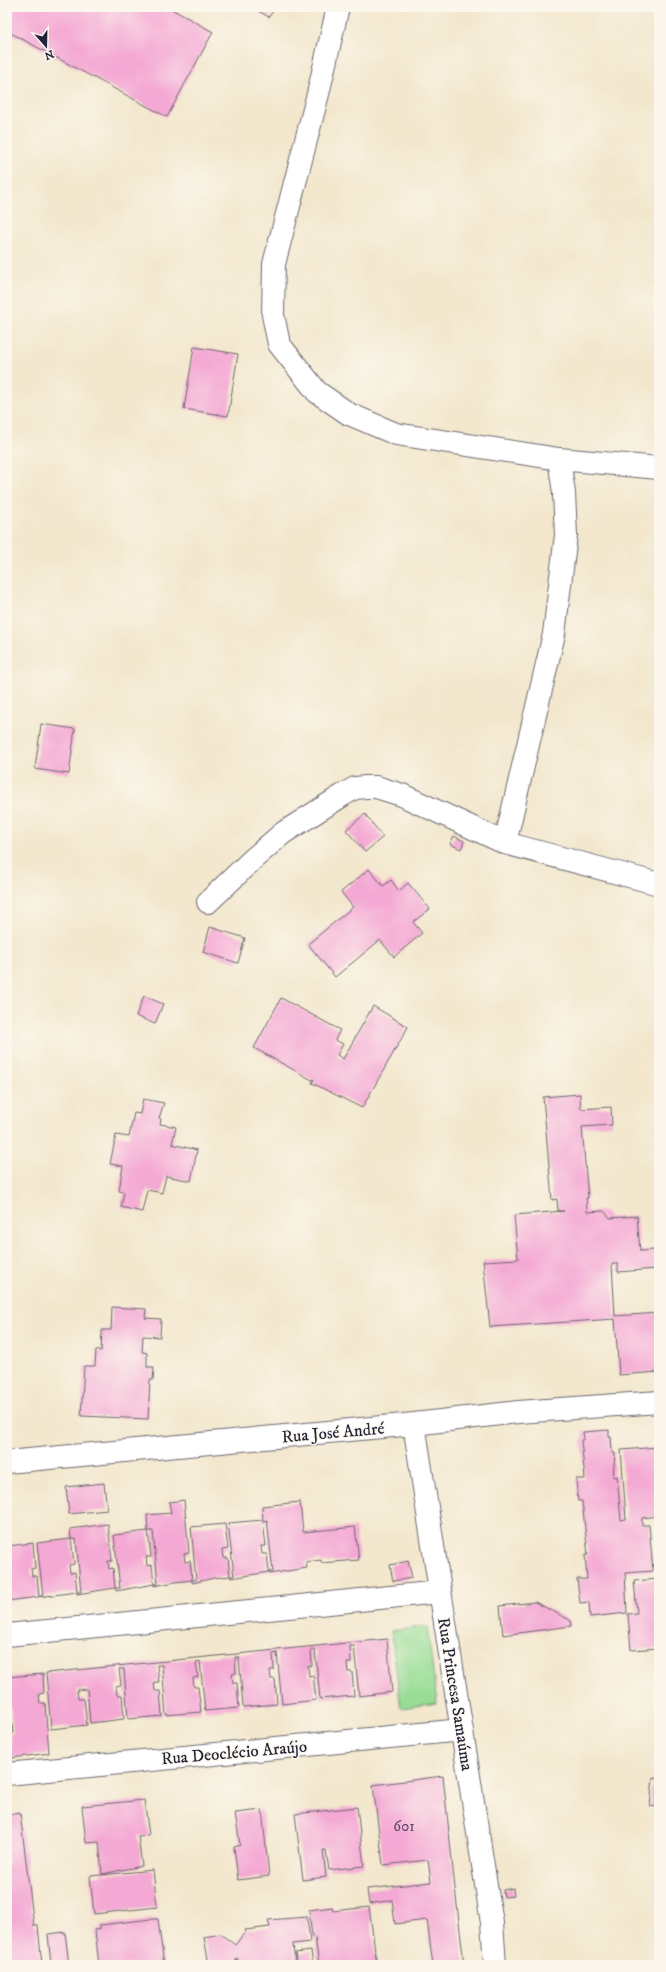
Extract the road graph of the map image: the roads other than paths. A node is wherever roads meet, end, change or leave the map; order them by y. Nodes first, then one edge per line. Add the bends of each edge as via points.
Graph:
1 (338, 7) edge
2 (559, 459) junction
3 (659, 468) edge
4 (505, 843) junction
5 (659, 884) edge
6 (208, 902) dead end
7 (659, 1402) edge
8 (414, 1424) junction
9 (7, 1462) edge
10 (440, 1592) junction
11 (7, 1635) edge
12 (462, 1730) junction
13 (7, 1774) edge
14 (495, 1965) edge

1 - 2 street via 274,264 273,315 279,344 317,392 349,414 396,434
2 - 3 street
2 - 4 street via 566,535 554,634
4 - 5 street
4 - 6 street via 402,795 376,787 356,788 283,833
7 - 8 street, Rua José André via 518,1412
8 - 9 street, Rua José André
8 - 10 street, Rua Princesa Samaúma
10 - 11 street
10 - 12 street, Rua Princesa Samaúma
12 - 13 street, Rua Deoclécio Araújo
12 - 14 street, Rua Princesa Samaúma via 492,1923

